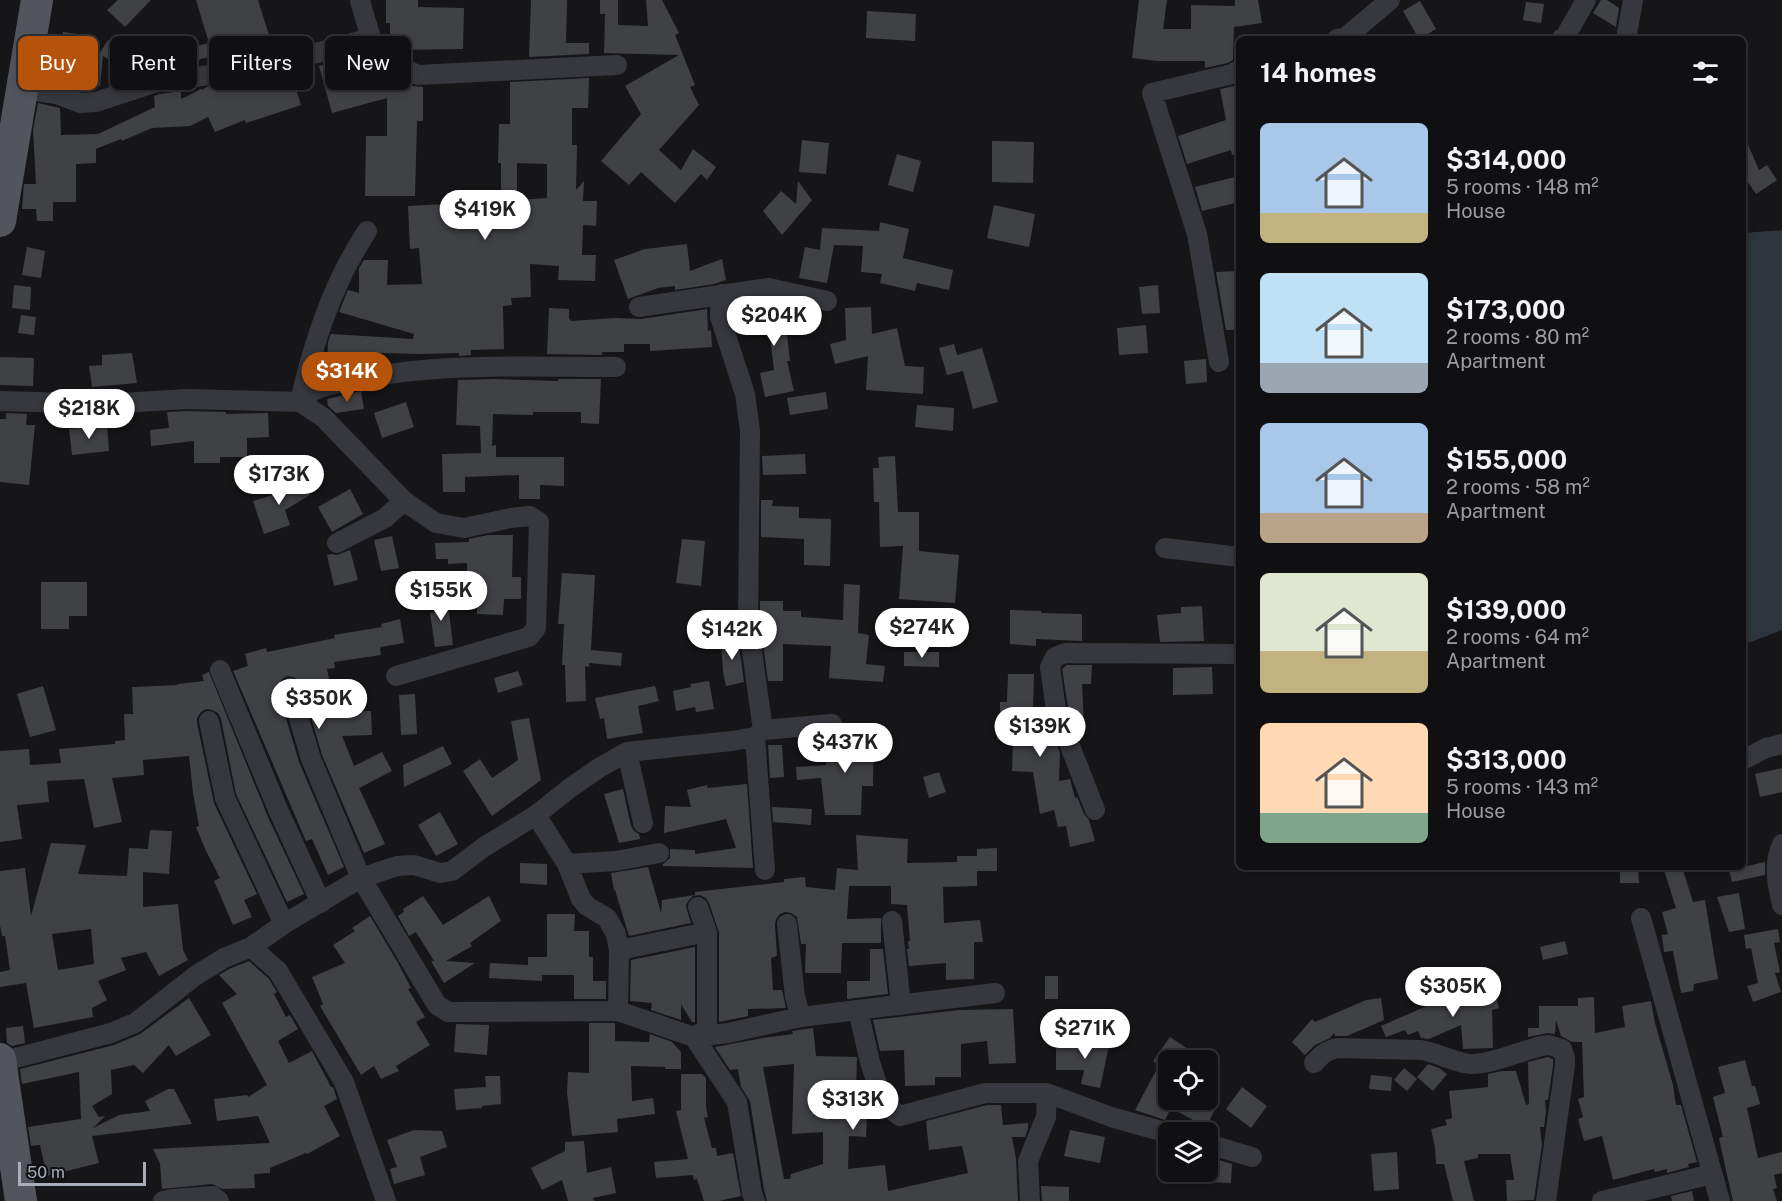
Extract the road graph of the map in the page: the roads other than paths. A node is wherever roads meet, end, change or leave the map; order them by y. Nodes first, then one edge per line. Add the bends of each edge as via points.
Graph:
1 (37, 0) edge
2 (1390, 0) edge
3 (1586, 0) edge
4 (360, 1) edge
5 (1628, 2) edge
6 (31, 36) edge
7 (369, 36) edge
8 (1346, 36) edge
9 (1565, 36) edge
10 (1626, 36) edge
11 (325, 50) edge
12 (617, 65) dead end
13 (411, 72) edge
14 (1236, 72) edge
15 (23, 90) edge
16 (30, 90) edge
17 (0, 221) edge
18 (367, 231) dead end
19 (721, 294) junction
20 (827, 301) dead end
21 (639, 306) dead end
22 (1219, 362) dead end
23 (616, 368) dead end
24 (0, 401) edge
25 (300, 402) junction
26 (404, 501) junction
27 (337, 543) dead end
28 (1165, 548) dead end
29 (1236, 557) edge
30 (1236, 654) edge
31 (220, 670) dead end
32 (396, 676) dead end
33 (290, 688) dead end
34 (209, 721) dead end
35 (832, 724) dead end
36 (759, 734) junction
37 (1782, 744) edge
38 (627, 752) junction
39 (1746, 758) edge
40 (1095, 810) dead end
41 (536, 815) junction
42 (643, 823) dead end
43 (1782, 844) edge
44 (659, 853) dead end
45 (567, 864) junction
46 (765, 870) dead end
47 (361, 878) junction
48 (321, 903) junction
49 (1782, 905) edge
50 (698, 907) dead end
51 (1641, 918) dead end
52 (892, 921) dead end
53 (284, 924) junction
54 (787, 924) dead end
55 (707, 932) junction
56 (251, 946) junction
57 (619, 950) junction
58 (995, 993) dead end
59 (902, 1005) junction
60 (858, 1010) junction
61 (618, 1011) junction
62 (801, 1017) junction
63 (694, 1036) junction
64 (1314, 1063) dead end
65 (1, 1068) edge
66 (1047, 1093) junction
67 (1158, 1130) edge
68 (1218, 1147) edge
69 (1252, 1157) dead end
70 (1712, 1174) junction
71 (21, 1201) edge
72 (163, 1201) edge
73 (219, 1201) edge
74 (386, 1201) edge
75 (755, 1201) edge
76 (1030, 1201) edge
77 (1546, 1201) edge
78 (1602, 1201) edge
79 (1720, 1201) edge

1 - 6 main road
2 - 8 street
3 - 9 street
4 - 7 street
5 - 10 street
11 - 16 street via 262,68 157,82 96,102 80,103
12 - 13 street via 418,75
14 - 22 street via 1152,93 1197,234
15 - 17 main road
18 - 25 street via 346,266 327,312
19 - 20 street via 769,288
19 - 21 street
19 - 36 street via 720,317 745,394 750,431 748,623
23 - 25 street via 485,366 422,370 340,383 311,392
24 - 25 street
25 - 26 street via 324,418
26 - 27 street via 385,518
26 - 32 street via 436,524 464,528 530,516 539,522 536,628 529,637
28 - 29 street
30 - 40 street via 1065,653 1055,657 1050,667 1056,710
31 - 48 street
33 - 47 street via 311,759
34 - 53 street via 225,798
35 - 36 street
36 - 38 street via 732,741
36 - 46 street
37 - 39 street
38 - 41 street
38 - 42 street
41 - 45 street
41 - 47 street via 452,871 440,873 414,865 397,866
43 - 49 street via 1776,862
44 - 45 street
45 - 57 street via 581,898 607,918
47 - 48 street
47 - 61 street via 437,1005 448,1012
48 - 53 street
50 - 55 street
51 - 70 street
52 - 59 street
53 - 56 street
54 - 62 street via 795,998
55 - 57 street
55 - 63 street via 707,1029
56 - 65 street via 195,976 135,1023
56 - 74 street via 278,971 344,1083
57 - 61 street
58 - 59 street
59 - 60 street
60 - 62 street
60 - 66 street via 883,1103 900,1116 985,1093
61 - 63 street
62 - 63 street
63 - 75 street via 737,1102
64 - 77 street via 1328,1050 1338,1048 1421,1050 1474,1065 1541,1046 1562,1049 1565,1065
65 - 71 main road
66 - 67 street
66 - 76 street via 1046,1117 1028,1161
68 - 69 street
70 - 78 street
70 - 79 street
72 - 73 street via 213,1196

